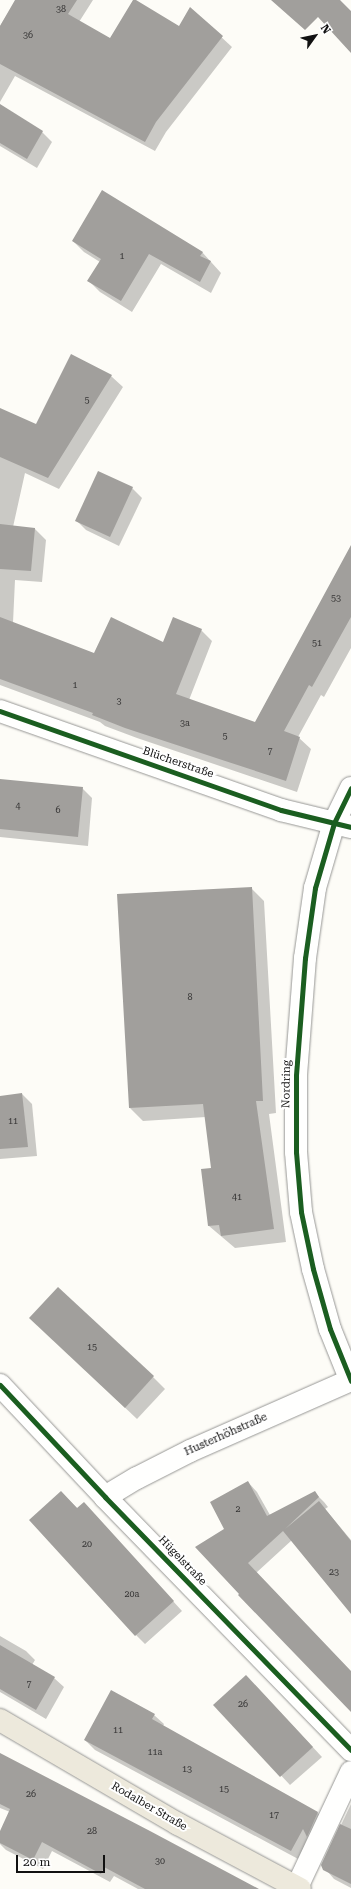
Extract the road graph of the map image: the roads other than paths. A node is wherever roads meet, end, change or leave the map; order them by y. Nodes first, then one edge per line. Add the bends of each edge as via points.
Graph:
1 (0, 711) edge
2 (351, 788) edge
3 (342, 825) edge
4 (351, 1381) edge
5 (0, 1384) edge
6 (105, 1497) junction
7 (0, 1720) edge
8 (351, 1750) edge
9 (351, 1772) edge
10 (299, 1888) edge

1 - 3 street, Blücherstraße via 281,810
2 - 3 street, Nordring
3 - 4 street, Nordring via 315,888 305,958 296,1076 296,1152 301,1212 313,1269 330,1329
4 - 6 street, Husterhöhstraße via 190,1451
5 - 6 street, Hügelstraße
6 - 8 street, Hügelstraße
7 - 10 main road, Rodalber Straße via 178,1824
9 - 10 street

